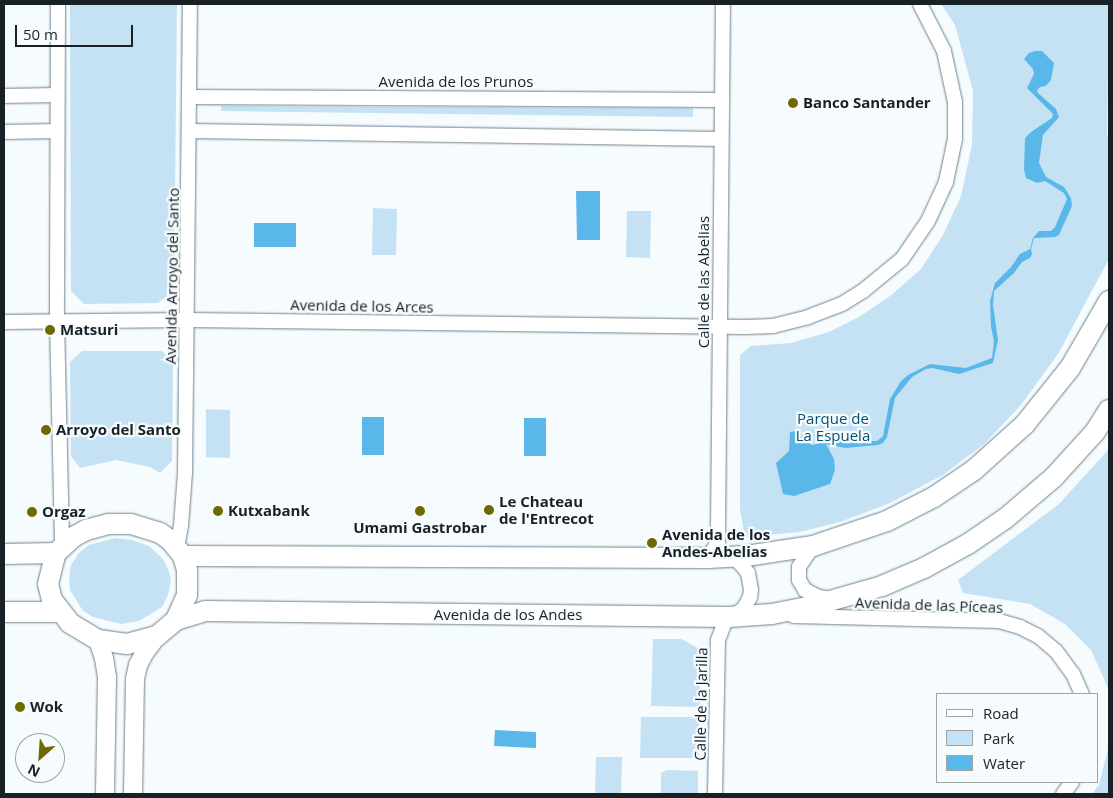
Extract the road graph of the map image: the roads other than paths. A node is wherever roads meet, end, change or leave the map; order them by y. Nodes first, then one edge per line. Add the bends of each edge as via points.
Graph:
1 (58, 4) edge
2 (190, 4) edge
3 (723, 4) edge
4 (920, 4) edge
5 (57, 95) junction
6 (4, 96) edge
7 (189, 97) junction
8 (722, 100) junction
9 (189, 131) junction
10 (4, 132) edge
11 (57, 132) junction
12 (721, 139) junction
13 (1109, 301) edge
14 (188, 320) junction
15 (57, 321) junction
16 (4, 322) edge
17 (721, 327) junction
18 (1109, 410) edge
19 (813, 546) junction
20 (59, 549) junction
21 (180, 552) junction
22 (4, 554) edge
23 (731, 556) junction
24 (708, 558) junction
25 (839, 599) junction
26 (4, 612) edge
27 (60, 612) junction
28 (772, 614) junction
29 (729, 618) junction
30 (176, 620) junction
31 (157, 636) junction
32 (98, 640) junction
33 (1082, 693) edge
34 (1071, 783) edge
35 (105, 794) edge
36 (133, 794) edge
37 (715, 794) edge
38 (1063, 794) edge

1 - 5 street
2 - 7 street, Avenida Arroyo del Santo
3 - 8 street, Calle de las Abelias
4 - 17 street, Avenida de los Arces via 944,52 956,118 946,182 917,240 883,277 842,304 808,318 773,326
5 - 6 street
5 - 11 street
7 - 8 street, Avenida de los Prunos
7 - 9 street, Avenida Arroyo del Santo
8 - 12 street, Calle de las Abelias
9 - 12 street
9 - 14 street, Avenida Arroyo del Santo
10 - 11 street
11 - 15 street
12 - 17 street, Calle de las Abelias
13 - 19 main road via 1070,368 1025,424 974,470 934,497 887,521
14 - 15 street, Avenida de los Arces
14 - 17 street, Avenida de los Arces
14 - 21 street, Avenida Arroyo del Santo
15 - 16 street, Avenida de los Arces
15 - 20 street
17 - 24 street, Calle de las Abelias via 718,542
18 - 25 main road, Avenida de los Andes via 1095,432 1054,478 968,544 882,586
19 - 23 main road
19 - 25 street, Avenida de los Andes via 799,566 799,580 805,590 819,597
20 - 21 main road via 86,530 108,524 131,524 160,534
20 - 22 main road
20 - 27 main road via 48,584 52,600
21 - 24 main road
21 - 30 main road via 187,570 187,596
23 - 24 main road
23 - 29 street via 748,573 751,590 744,608
25 - 28 main road, Avenida de los Andes
26 - 27 main road
27 - 32 main road via 82,633
28 - 29 main road, Avenida de los Andes
28 - 33 street, Avenida de las Píceas via 999,621 1038,636 1056,651 1073,674
29 - 30 main road, Avenida de los Andes via 205,611
29 - 37 street, Calle de la Jarilla via 718,640
30 - 31 main road
31 - 32 main road via 127,644
31 - 36 street via 138,665 135,679
32 - 35 street via 107,678
34 - 38 street

